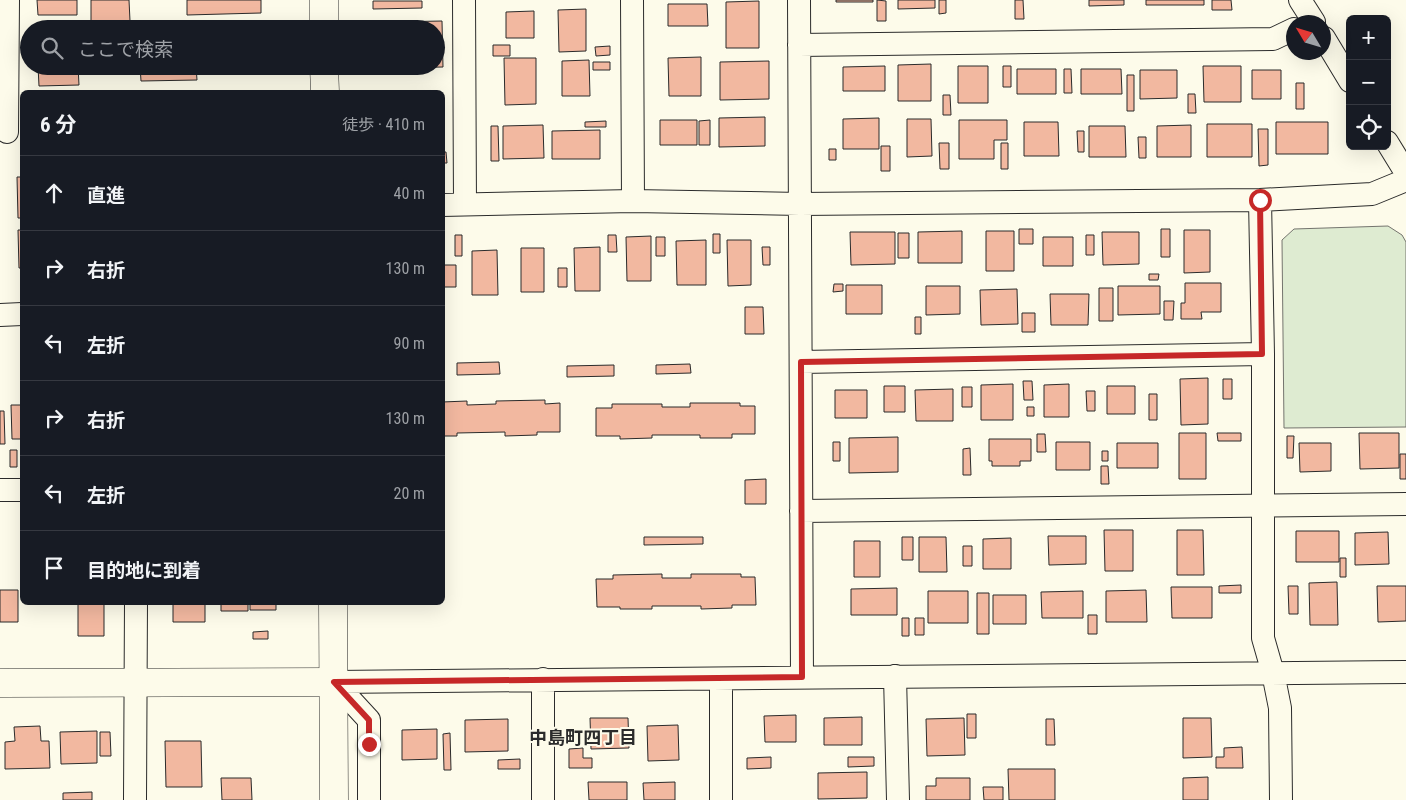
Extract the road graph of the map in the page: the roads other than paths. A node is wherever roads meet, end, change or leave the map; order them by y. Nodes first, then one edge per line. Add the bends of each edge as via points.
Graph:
1 (8, 0) edge
2 (324, 0) edge
3 (464, 0) edge
4 (632, 0) edge
5 (799, 0) edge
6 (1300, 0) edge
7 (1306, 15) edge
8 (324, 20) edge
9 (1286, 35) edge
10 (799, 45) junction
11 (1331, 55) edge
12 (324, 75) edge
13 (1346, 75) edge
14 (325, 90) edge
15 (10, 132) edge
16 (1391, 149) edge
17 (1406, 173) edge
18 (1406, 180) edge
19 (1260, 200) junction
20 (633, 201) junction
21 (454, 204) edge
22 (800, 204) junction
23 (20, 314) edge
24 (0, 315) edge
25 (1262, 354) junction
26 (801, 362) junction
27 (0, 490) edge
28 (20, 490) edge
29 (1406, 504) edge
30 (1263, 506) junction
31 (801, 511) junction
32 (136, 605) edge
33 (333, 605) edge
34 (1406, 672) edge
35 (1273, 674) junction
36 (895, 676) junction
37 (802, 677) junction
38 (721, 678) junction
39 (543, 679) junction
40 (334, 682) junction
41 (0, 683) edge
42 (135, 683) junction
43 (135, 800) edge
44 (334, 800) edge
45 (369, 800) edge
46 (543, 800) edge
47 (722, 800) edge
48 (898, 800) edge
49 (1281, 800) edge

1 - 15 street
2 - 8 main road
3 - 21 street
4 - 20 street
5 - 10 street
6 - 7 street
9 - 10 street via 1272,39
10 - 22 street
11 - 13 street
12 - 14 main road
16 - 17 street
18 - 19 street via 1372,194
19 - 22 street
19 - 25 street
20 - 21 street
20 - 22 street
22 - 26 street
23 - 24 street
25 - 26 street
25 - 30 street
26 - 31 street
27 - 28 street
29 - 30 street
30 - 31 street
30 - 35 street via 1263,638
31 - 37 street
32 - 42 street
33 - 40 main road
34 - 35 street
35 - 36 street
35 - 49 street via 1280,708
36 - 37 street
36 - 48 street
37 - 38 street
38 - 39 street
38 - 47 street
39 - 40 street
39 - 46 street
40 - 42 main road
40 - 44 main road
40 - 45 street via 369,720
41 - 42 main road
42 - 43 street

